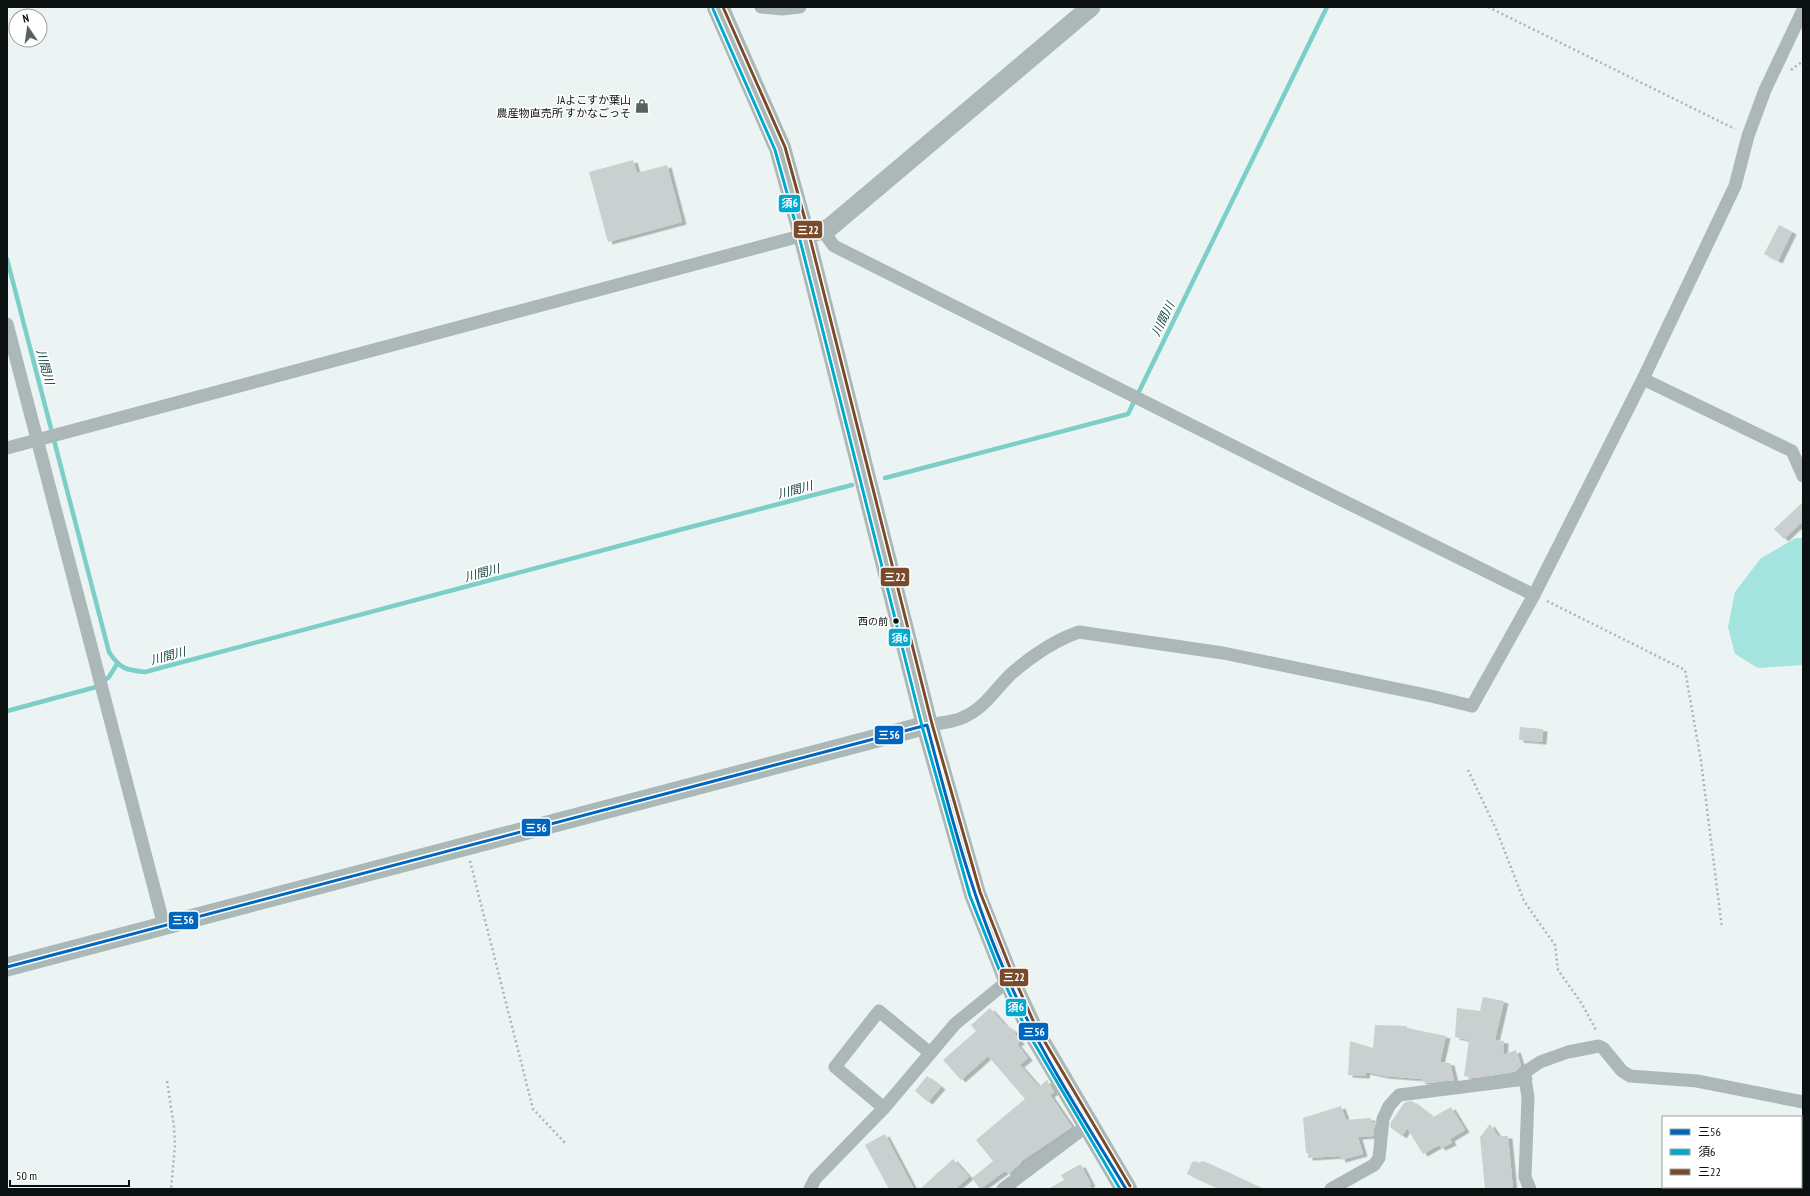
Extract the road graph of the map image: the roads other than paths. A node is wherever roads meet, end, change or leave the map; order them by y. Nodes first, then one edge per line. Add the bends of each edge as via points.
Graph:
1 (718, 7) edge
2 (761, 7) edge
3 (800, 7) edge
4 (1091, 7) edge
5 (1803, 10) edge
6 (813, 233) junction
7 (7, 324) edge
8 (1643, 379) junction
9 (41, 438) junction
10 (7, 448) edge
11 (1803, 476) edge
12 (1534, 595) junction
13 (927, 725) junction
14 (164, 926) junction
15 (7, 967) edge
16 (1009, 980) junction
17 (930, 1053) junction
18 (1526, 1079) junction
19 (1803, 1102) edge
20 (884, 1108) junction
21 (1088, 1125) junction
22 (810, 1189) edge
23 (1003, 1189) edge
24 (1126, 1189) edge
25 (1331, 1189) edge
26 (1530, 1189) edge

1 - 6 highway via 780,148
2 - 3 street
4 - 6 street via 829,228
5 - 8 street via 1765,90 1748,136 1735,186
6 - 9 street
6 - 12 street via 834,246 1128,394
6 - 13 highway
7 - 9 street
8 - 11 street via 1792,451
8 - 12 street
9 - 10 street
9 - 14 street via 98,674
12 - 13 street via 1472,706 1223,652 1079,632 1061,638 1013,673 969,715
13 - 14 street
13 - 16 highway via 975,894
14 - 15 street
16 - 17 street via 955,1024
16 - 21 highway via 1032,1029
17 - 20 street
17 - 20 street via 879,1011 835,1067
18 - 19 street via 1524,1073 1540,1062 1568,1052 1599,1046 1630,1076 1697,1081
18 - 25 street via 1399,1095 1389,1106 1383,1119 1379,1158 1374,1165
18 - 26 street via 1528,1097 1525,1177
20 - 22 street via 815,1179
21 - 23 street
21 - 24 highway

